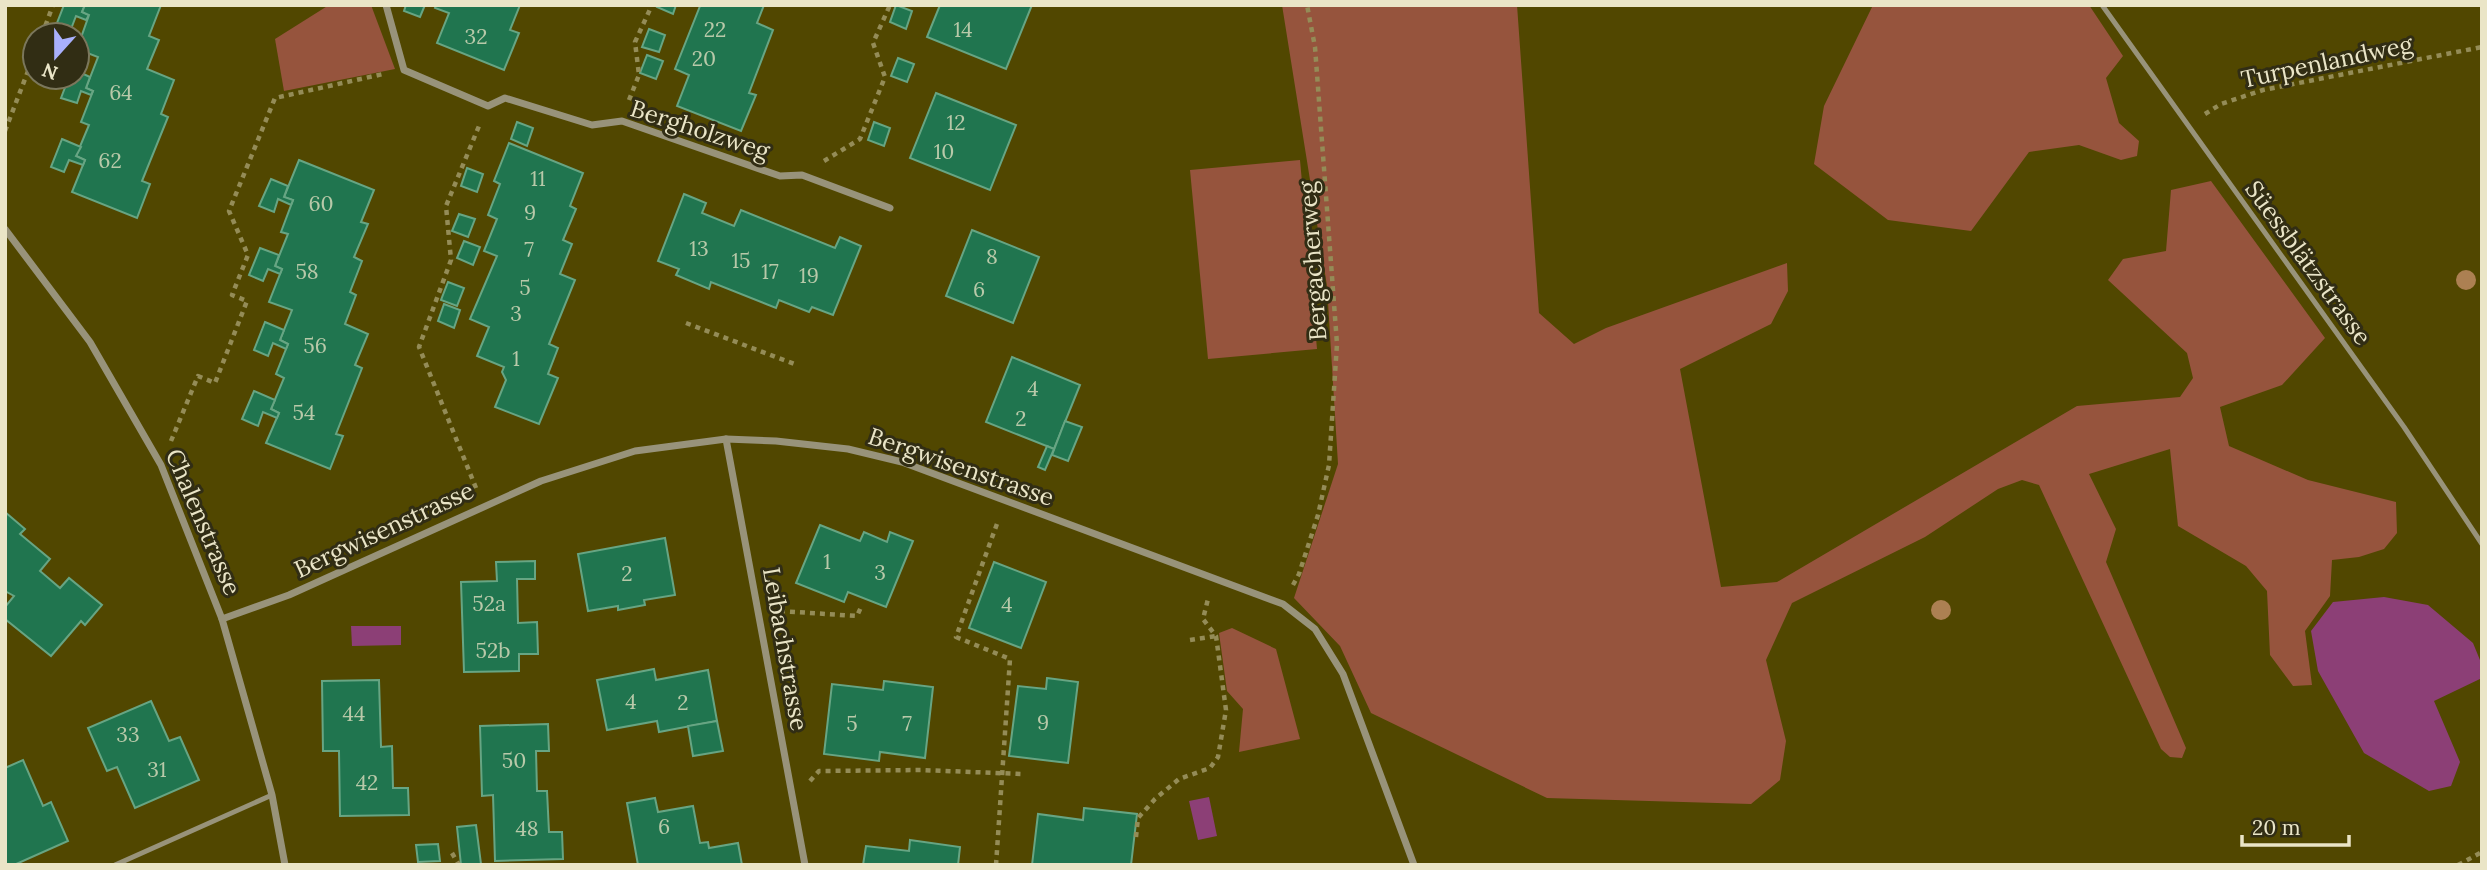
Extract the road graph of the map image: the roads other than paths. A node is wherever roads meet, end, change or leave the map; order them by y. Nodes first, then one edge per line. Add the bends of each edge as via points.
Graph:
1 (386, 5) edge
2 (2102, 5) edge
3 (890, 208) dead end
4 (5, 229) edge
5 (726, 439) junction
6 (2482, 544) edge
7 (222, 619) junction
8 (272, 795) junction
9 (115, 865) edge
10 (285, 865) edge
11 (805, 865) edge
12 (1414, 865) edge

1 - 3 street, Bergholzweg via 404,70 488,106 505,98 592,125 622,121 780,176 802,174
2 - 6 lane, Süessblätzstrasse via 2404,427
4 - 7 street, Chalenstrasse via 89,342 161,465
5 - 7 street, Bergwisenstrasse via 635,451 541,481 289,595
5 - 11 street, Leibachstrasse
5 - 12 street, Bergwisenstrasse via 848,449 902,462 1283,604 1315,629 1343,674
7 - 8 street, Chalenstrasse
8 - 9 lane
8 - 10 street, Chalenstrasse

